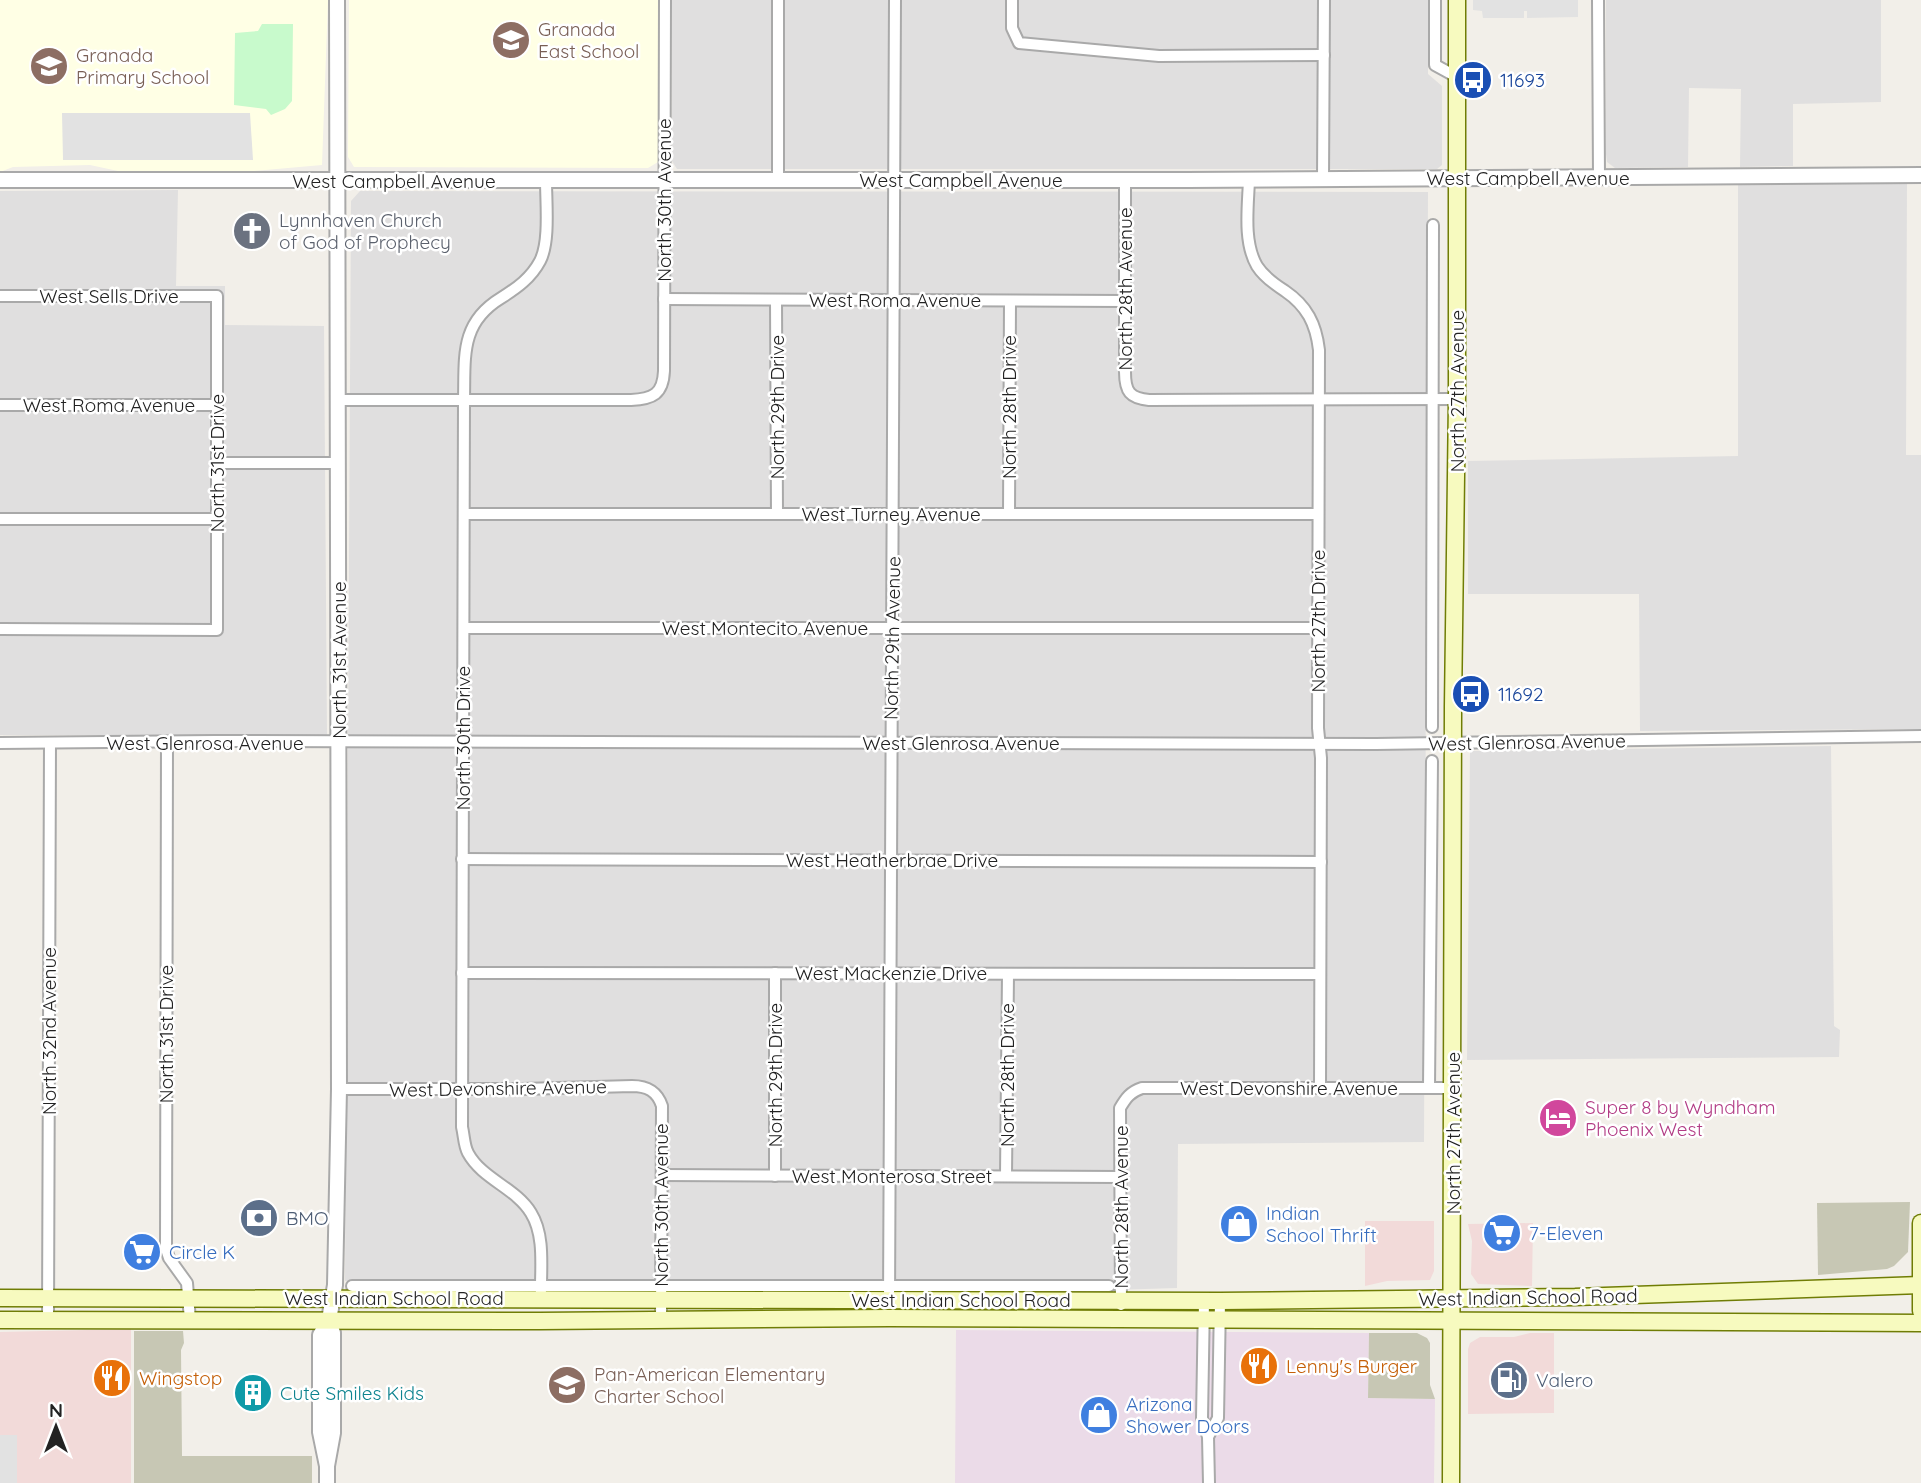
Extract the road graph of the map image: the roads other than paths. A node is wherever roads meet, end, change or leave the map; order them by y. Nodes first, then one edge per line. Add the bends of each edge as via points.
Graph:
1 (337, 0) edge
2 (665, 0) edge
3 (778, 0) edge
4 (895, 0) edge
5 (1012, 0) edge
6 (1324, 0) edge
7 (1435, 0) edge
8 (1457, 0) edge
9 (1598, 0) edge
10 (1324, 55) junction
11 (1457, 77) junction
12 (1921, 175) edge
13 (1599, 177) junction
14 (1457, 178) junction
15 (778, 179) junction
16 (0, 180) edge
17 (546, 180) junction
18 (664, 180) junction
19 (1125, 180) junction
20 (1249, 180) junction
21 (1323, 180) junction
22 (337, 181) junction
23 (894, 181) junction
24 (1433, 225) dead end
25 (0, 296) edge
26 (217, 296) joint
27 (664, 299) junction
28 (776, 300) junction
29 (894, 300) junction
30 (1010, 301) junction
31 (1125, 301) junction
32 (1434, 398) junction
33 (464, 399) junction
34 (1319, 399) junction
35 (1458, 399) junction
36 (339, 400) junction
37 (0, 405) edge
38 (217, 405) junction
39 (217, 463) junction
40 (338, 463) junction
41 (464, 514) junction
42 (777, 514) junction
43 (893, 514) junction
44 (1009, 514) junction
45 (1318, 514) junction
46 (0, 519) edge
47 (217, 519) junction
48 (464, 628) junction
49 (891, 628) junction
50 (1318, 628) junction
51 (0, 629) edge
52 (1432, 706) junction
53 (1453, 706) junction
54 (1432, 727) dead end
55 (1921, 736) edge
56 (167, 742) junction
57 (464, 742) junction
58 (891, 742) junction
59 (1453, 742) junction
60 (0, 743) edge
61 (50, 743) junction
62 (340, 743) junction
63 (1320, 744) junction
64 (1432, 761) dead end
65 (1432, 783) junction
66 (1453, 783) junction
67 (462, 859) junction
68 (891, 860) junction
69 (1321, 862) junction
70 (462, 973) junction
71 (775, 973) junction
72 (890, 974) junction
73 (1008, 974) junction
74 (1320, 974) junction
75 (1320, 1088) junction
76 (1429, 1088) junction
77 (1453, 1088) junction
78 (339, 1089) junction
79 (461, 1090) junction
80 (655, 1093) joint
81 (1127, 1096) joint
82 (662, 1175) junction
83 (775, 1176) junction
84 (890, 1176) junction
85 (1006, 1176) junction
86 (1121, 1177) junction
87 (1921, 1223) edge
88 (1920, 1285) edge
89 (352, 1286) dead end
90 (1109, 1286) dead end
91 (540, 1292) junction
92 (661, 1292) junction
93 (889, 1293) junction
94 (0, 1298) edge
95 (48, 1298) junction
96 (189, 1298) junction
97 (332, 1298) junction
98 (1451, 1298) junction
99 (1121, 1301) junction
100 (1212, 1301) junction
101 (1921, 1311) edge
102 (889, 1318) junction
103 (1121, 1319) junction
104 (0, 1320) edge
105 (48, 1320) junction
106 (190, 1320) junction
107 (329, 1320) junction
108 (661, 1320) junction
109 (1212, 1320) junction
110 (1452, 1321) junction
111 (1921, 1323) edge
112 (327, 1483) edge
113 (1209, 1483) edge
114 (1451, 1483) edge

1 - 22 street, North 31st Avenue
2 - 18 street, North 30th Avenue
3 - 15 street
4 - 23 street, North 29th Avenue
5 - 10 street via 1012,28 1019,43 1159,56
6 - 10 street
7 - 11 street via 1435,65
8 - 11 main road, North 27th Avenue
9 - 13 street
10 - 21 street
11 - 14 main road, North 27th Avenue
12 - 13 street, West Campbell Avenue
13 - 14 street, West Campbell Avenue
14 - 21 street, West Campbell Avenue
14 - 35 main road, North 27th Avenue
15 - 18 street, West Campbell Avenue
15 - 23 street, West Campbell Avenue
16 - 22 street, West Campbell Avenue
17 - 18 street, West Campbell Avenue
17 - 22 street, West Campbell Avenue
17 - 33 street, North 30th Drive via 541,258 530,277 487,306 473,324 464,356
18 - 27 street, North 30th Avenue
19 - 20 street, West Campbell Avenue
19 - 23 street, West Campbell Avenue
19 - 31 street, North 28th Avenue
20 - 21 street, West Campbell Avenue
20 - 34 street, North 27th Drive via 1251,251 1262,273 1300,303 1314,326
22 - 36 street, North 31st Avenue
23 - 29 street, North 29th Avenue
24 - 32 street, North 27th Avenue
25 - 26 street, West Sells Drive
26 - 38 street, North 31st Drive
27 - 28 street, West Roma Avenue
27 - 33 street, North 30th Avenue via 664,379 655,397
28 - 29 street, West Roma Avenue
28 - 42 street, North 29th Drive
29 - 30 street, West Roma Avenue
29 - 43 street, North 29th Avenue
30 - 31 street, West Roma Avenue
30 - 44 street, North 28th Drive
31 - 34 street, North 28th Avenue via 1125,381 1130,395 1149,400
32 - 34 street
32 - 35 street
32 - 52 street, North 27th Avenue
33 - 36 street
33 - 41 street, North 30th Drive
34 - 45 street, North 27th Drive
35 - 53 main road, North 27th Avenue
36 - 40 street, North 31st Avenue
37 - 38 street, West Roma Avenue
38 - 39 street, North 31st Drive
39 - 40 street
39 - 47 street, North 31st Drive
40 - 62 street, North 31st Avenue
41 - 42 street, West Turney Avenue
41 - 48 street, North 30th Drive
42 - 43 street, West Turney Avenue
43 - 44 street, West Turney Avenue
43 - 49 street, North 29th Avenue
44 - 45 street, West Turney Avenue
45 - 50 street, North 27th Drive
46 - 47 street
47 - 51 street, North 31st Drive via 217,630
48 - 49 street, West Montecito Avenue
48 - 57 street, North 30th Drive
49 - 50 street, West Montecito Avenue
49 - 58 street, North 29th Avenue
50 - 63 street, North 27th Drive
52 - 53 street
52 - 54 street, North 27th Avenue
53 - 59 main road, North 27th Avenue
55 - 59 street, West Glenrosa Avenue
56 - 61 street, West Glenrosa Avenue
56 - 62 street, West Glenrosa Avenue
56 - 96 street, North 31st Drive via 166,1249 187,1283
57 - 58 street, West Glenrosa Avenue
57 - 62 street, West Glenrosa Avenue
57 - 67 street, North 30th Drive
58 - 63 street, West Glenrosa Avenue
58 - 68 street, North 29th Avenue
59 - 63 street, West Glenrosa Avenue
59 - 66 main road, North 27th Avenue
60 - 61 street, West Glenrosa Avenue
61 - 95 street, North 32nd Avenue
62 - 78 street, North 31st Avenue
63 - 69 street, North 27th Drive
64 - 65 street, North 27th Avenue
65 - 66 street
65 - 76 street, North 27th Avenue
66 - 77 main road, North 27th Avenue
67 - 68 street, West Heatherbrae Drive
67 - 70 street, North 30th Drive
68 - 69 street, West Heatherbrae Drive
68 - 72 street, North 29th Avenue
69 - 74 street, North 27th Drive
70 - 71 street, West Mackenzie Drive
70 - 79 street, North 30th Drive
71 - 72 street, West Mackenzie Drive
71 - 83 street, North 29th Drive
72 - 73 street, West Mackenzie Drive
72 - 84 street, North 29th Avenue
73 - 74 street, West Mackenzie Drive
73 - 85 street, North 28th Drive
74 - 75 street, North 27th Drive
75 - 76 street, West Devonshire Avenue
75 - 81 street, West Devonshire Avenue via 1142,1088
76 - 77 street, West Devonshire Avenue
77 - 98 main road, North 27th Avenue
78 - 79 street, West Devonshire Avenue
78 - 97 street, North 31st Avenue
79 - 80 street, West Devonshire Avenue via 641,1086
79 - 91 street, North 30th Drive via 468,1152 531,1212 541,1245
80 - 82 street, North 30th Avenue via 662,1106
81 - 86 street, North 28th Avenue via 1121,1108
82 - 83 street, West Monterosa Street
82 - 92 street, North 30th Avenue
83 - 84 street, West Monterosa Street
84 - 85 street, West Monterosa Street
84 - 93 street, North 29th Avenue
85 - 86 street, West Monterosa Street
86 - 99 street, North 28th Avenue
87 - 88 main road
88 - 98 main road, West Indian School Road
88 - 101 main road
89 - 91 street, West Indian School Road
90 - 93 street, West Indian School Road
91 - 92 main road, West Indian School Road
91 - 97 main road, West Indian School Road
92 - 93 main road, West Indian School Road
92 - 108 street, North 30th Avenue
93 - 99 main road, West Indian School Road
93 - 102 street, North 29th Avenue
94 - 95 main road, West Indian School Road
95 - 96 main road, West Indian School Road
95 - 105 street, North 32nd Avenue
96 - 97 main road, West Indian School Road
96 - 106 street, North 31st Drive
97 - 107 street, North 31st Avenue
98 - 100 main road, West Indian School Road
98 - 110 main road, North 27th Avenue
99 - 100 main road, West Indian School Road
99 - 103 street, North 28th Avenue
100 - 109 street
100 - 109 street
102 - 103 main road, West Indian School Road
102 - 108 main road, West Indian School Road
103 - 109 main road, West Indian School Road
104 - 105 main road, West Indian School Road
105 - 106 main road, West Indian School Road
106 - 107 main road, West Indian School Road
107 - 108 main road, West Indian School Road
107 - 112 street, North 31st Avenue via 320,1335 320,1432
109 - 110 main road, West Indian School Road
109 - 113 street via 1202,1418 1209,1437
110 - 111 main road, West Indian School Road
110 - 114 main road, North 27th Avenue

